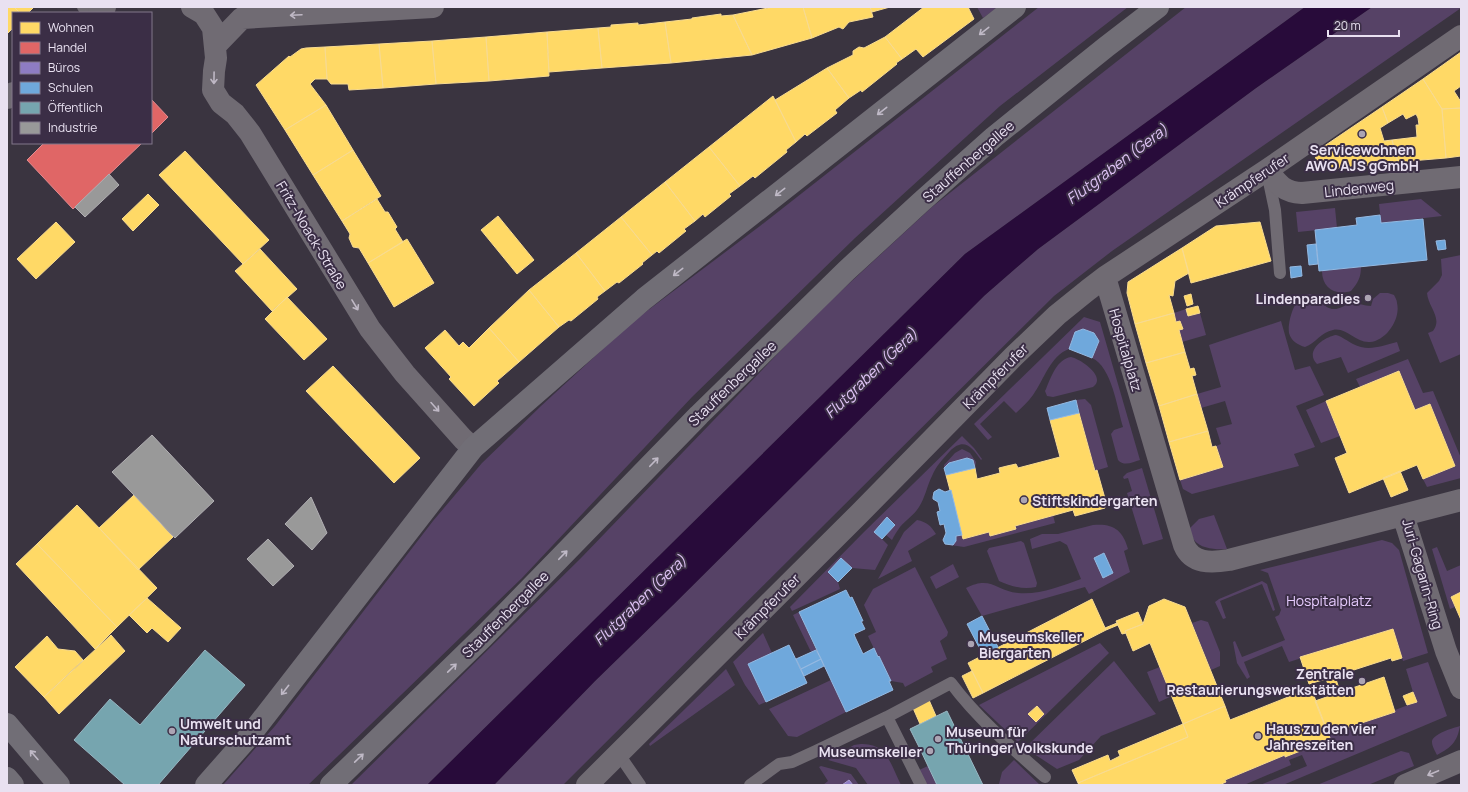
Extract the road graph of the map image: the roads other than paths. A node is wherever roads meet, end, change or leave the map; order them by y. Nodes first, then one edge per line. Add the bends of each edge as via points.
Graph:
1 (192, 7) edge
2 (433, 7) edge
3 (1015, 7) edge
4 (1158, 7) edge
5 (238, 12) edge
6 (1461, 36) edge
7 (215, 46) junction
8 (1267, 170) junction
9 (1461, 177) edge
10 (1280, 273) dead end
11 (1105, 277) junction
12 (473, 448) junction
13 (1461, 500) edge
14 (1403, 515) junction
15 (1461, 688) edge
16 (887, 717) junction
17 (7, 724) edge
18 (618, 753) junction
19 (1461, 761) edge
20 (1045, 777) dead end
21 (7, 778) edge
22 (13, 785) edge
23 (59, 785) edge
24 (206, 785) edge
25 (331, 785) edge
26 (586, 785) edge
27 (640, 785) edge
28 (750, 785) edge
29 (921, 785) edge
30 (1405, 785) edge

1 - 7 street, Fritz-Noack-Straße via 204,14 213,28
2 -> 5 street
3 -> 12 main road via 644,299
25 -> 4 main road, Stauffenbergallee via 483,638 699,415 846,271 994,137
5 - 7 street
6 - 8 street, Krämpferufer
7 -> 12 street, Fritz-Noack-Straße via 213,90 221,103 235,114 250,133 370,329 405,374
8 - 9 street, Lindenweg via 1281,187 1302,193
8 - 10 lane via 1275,210
8 - 11 street, Krämpferufer
11 - 14 street, Hospitalplatz via 1184,545 1190,556 1203,562 1220,562
11 - 18 street, Krämpferufer via 1057,315 1014,356
12 -> 24 main road via 251,734
13 - 14 street, Juri-Gagarin-Ring
14 - 15 street, Juri-Gagarin-Ring via 1446,651
16 - 20 lane via 951,683 965,702
16 - 28 lane via 792,762 779,764
16 - 29 lane
23 -> 17 main road
18 - 26 street, Krämpferufer
18 - 27 lane
19 -> 30 street
21 - 22 main road

